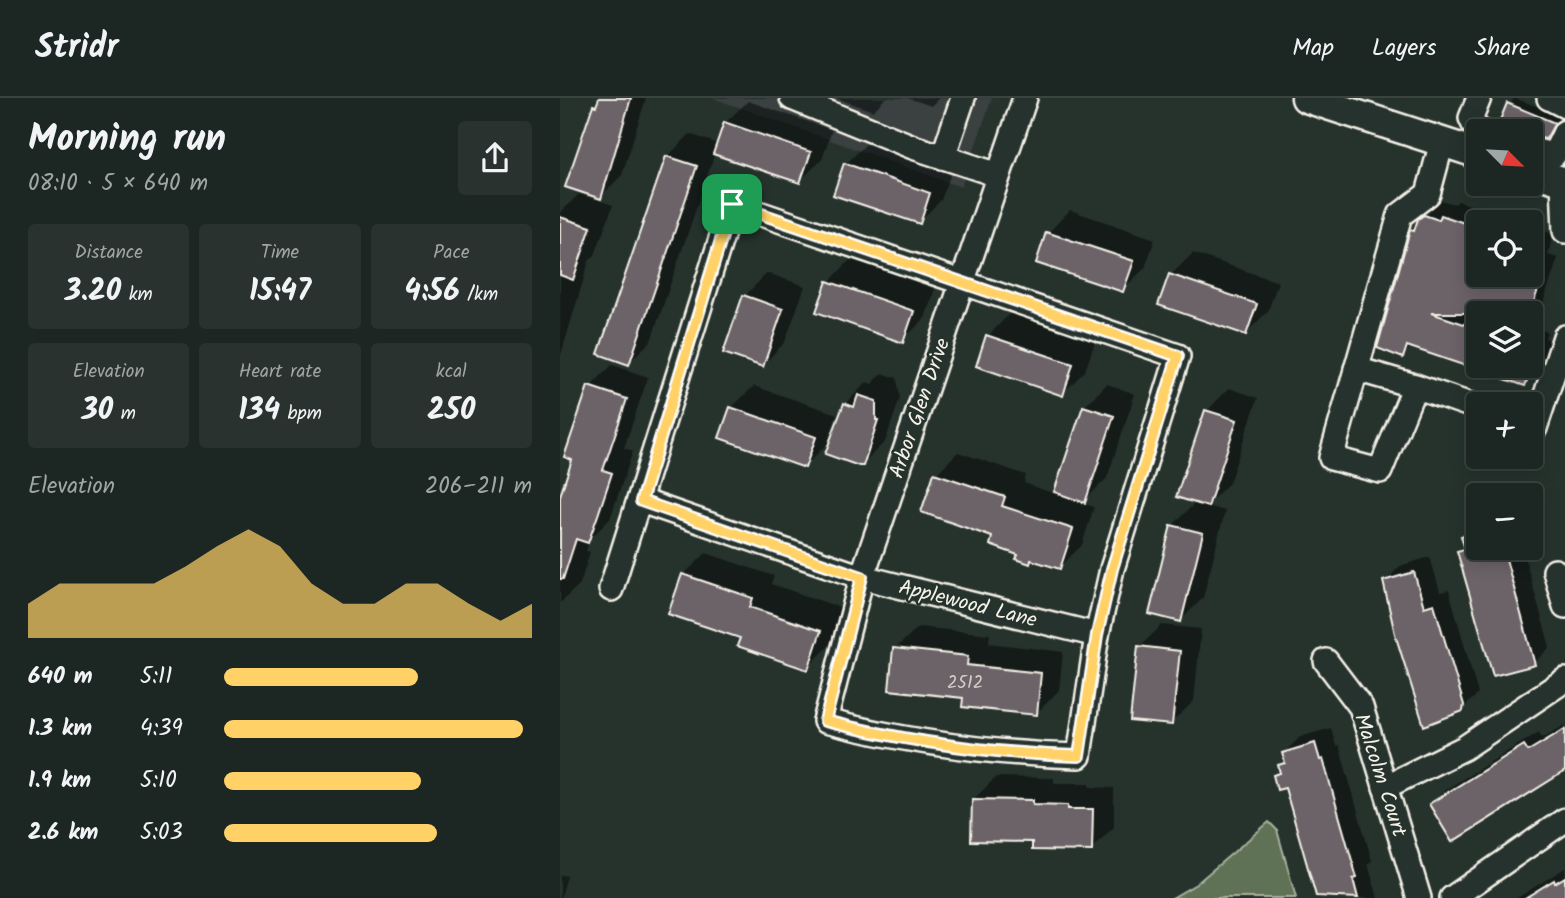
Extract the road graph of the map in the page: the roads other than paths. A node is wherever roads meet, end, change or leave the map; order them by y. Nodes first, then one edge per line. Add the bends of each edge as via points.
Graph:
1 (792, 98) edge
2 (963, 98) edge
3 (1025, 98) edge
4 (1306, 98) edge
5 (1479, 98) edge
6 (1472, 119) edge
7 (1565, 132) edge
8 (1442, 142) junction
9 (1466, 150) edge
10 (1544, 153) edge
11 (943, 157) junction
12 (998, 175) junction
13 (1544, 175) edge
14 (1564, 182) edge
15 (1565, 230) edge
16 (962, 282) junction
17 (1565, 337) edge
18 (1356, 369) junction
19 (1415, 386) junction
20 (1466, 404) edge
21 (1543, 404) edge
22 (641, 501) junction
23 (1555, 572) dead end
24 (862, 577) junction
25 (611, 589) dead end
26 (1565, 606) edge
27 (1097, 635) junction
28 (1326, 661) dead end
29 (1565, 680) edge
30 (1385, 787) junction
31 (1565, 820) edge
32 (1419, 898) edge
33 (1452, 898) edge

1 - 11 street
2 - 11 street
3 - 12 street, Arbor Glen Drive
4 - 8 main road
5 - 6 street
7 - 10 street via 1554,155
8 - 9 main road
8 - 18 street via 1428,194 1400,215
11 - 12 street
12 - 16 street, Arbor Glen Drive
13 - 14 main road
14 - 15 street
16 - 22 street via 732,204
16 - 24 street, Arbor Glen Drive
16 - 27 street via 1178,356 1130,505
17 - 21 street
18 - 19 street
18 - 19 street via 1331,458 1380,471
19 - 20 street
22 - 24 street, Applewood Lane
22 - 25 street
23 - 26 street
24 - 27 street, Applewood Lane
24 - 27 street, Arbor Glen Drive via 825,721 975,750 1079,756
28 - 30 street, Malcolm Court via 1361,707
29 - 30 street via 1464,748
30 - 32 street, Malcolm Court
31 - 33 street

